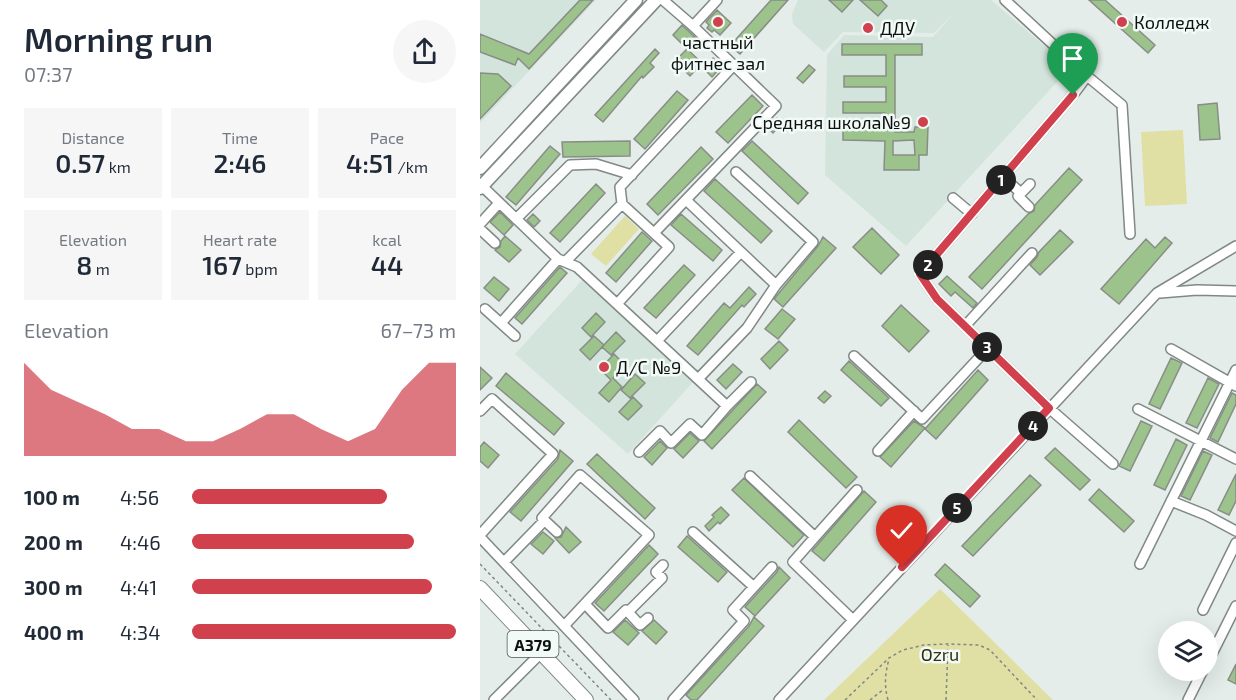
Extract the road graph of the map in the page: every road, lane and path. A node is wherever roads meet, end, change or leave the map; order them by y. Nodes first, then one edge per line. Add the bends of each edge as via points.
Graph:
1 (636, 0) edge
2 (656, 0) edge
3 (663, 0) edge
4 (717, 0) edge
5 (1005, 0) edge
6 (693, 26) junction
7 (734, 65) junction
8 (1087, 76) junction
9 (535, 109) junction
10 (545, 118) junction
11 (480, 168) edge
12 (736, 171) dead end
13 (632, 175) junction
14 (1003, 177) junction
15 (1030, 184) dead end
16 (481, 187) edge
17 (1021, 193) junction
18 (953, 198) dead end
19 (686, 200) junction
20 (499, 203) junction
21 (622, 204) junction
22 (1029, 207) dead end
23 (972, 214) junction
24 (516, 219) junction
25 (480, 224) edge
26 (480, 229) edge
27 (654, 233) junction
28 (1130, 234) dead end
29 (495, 243) dead end
30 (1236, 246) edge
31 (741, 252) junction
32 (1032, 253) dead end
33 (562, 261) junction
34 (776, 285) junction
35 (1236, 291) edge
36 (1157, 293) junction
37 (617, 304) junction
38 (485, 309) dead end
39 (501, 323) junction
40 (965, 326) junction
41 (515, 336) dead end
42 (657, 341) junction
43 (988, 348) junction
44 (1171, 349) dead end
45 (854, 356) dead end
46 (1236, 370) edge
47 (698, 379) junction
48 (751, 382) dead end
49 (1233, 384) edge
50 (728, 406) junction
51 (1049, 408) junction
52 (1138, 409) dead end
53 (480, 411) edge
54 (914, 411) junction
55 (1200, 442) junction
56 (878, 451) dead end
57 (639, 452) dead end
58 (1236, 459) edge
59 (1113, 464) dead end
60 (750, 476) dead end
61 (857, 490) dead end
62 (1171, 501) junction
63 (544, 521) junction
64 (1236, 531) edge
65 (557, 532) dead end
66 (693, 532) dead end
67 (480, 536) edge
68 (815, 537) junction
69 (1236, 543) edge
70 (504, 562) junction
71 (480, 564) edge
72 (1140, 564) dead end
73 (663, 565) dead end
74 (772, 567) dead end
75 (754, 587) junction
76 (480, 588) edge
77 (585, 604) junction
78 (1236, 606) edge
79 (1203, 610) dead end
80 (628, 612) junction
81 (648, 618) dead end
82 (854, 620) junction
83 (564, 626) junction
84 (1218, 642) edge
85 (948, 644) junction
86 (541, 653) junction
87 (889, 658) junction
88 (1198, 681) edge
89 (885, 688) junction
90 (494, 700) edge
91 (586, 700) edge
92 (611, 700) edge
93 (634, 700) edge
94 (673, 700) edge
95 (779, 700) edge
96 (845, 700) edge
97 (870, 700) edge
98 (888, 700) edge
99 (946, 700) edge
100 (1037, 700) edge
101 (1188, 700) edge

1 - 9 main road
2 - 10 main road
3 - 6 street
4 - 6 street
5 - 8 street
6 - 7 street
7 - 13 street
7 - 19 street via 776,106
8 - 14 street
8 - 28 street via 1122,105
9 - 10 main road
9 - 11 main road
10 - 16 main road
12 - 34 street via 813,242
13 - 21 street via 620,187
13 - 24 street via 596,164 570,165
14 - 17 street
14 - 23 street
15 - 17 street
16 - 20 street
17 - 22 street via 1018,196
18 - 23 street
19 - 27 street
19 - 31 street
20 - 24 street
20 - 25 street
21 - 27 street
21 - 33 street
23 - 40 street via 920,274 937,299
24 - 33 street
26 - 29 street
27 - 37 street via 669,247
30 - 36 street
31 - 34 street
31 - 42 street
32 - 40 street
33 - 37 street via 577,267
33 - 39 street
34 - 47 street via 747,328
35 - 36 street
36 - 51 street
37 - 42 street
38 - 39 street
39 - 41 street
40 - 43 street
42 - 47 street
43 - 51 street
43 - 54 street via 922,419
44 - 49 street
45 - 54 street
46 - 49 street
47 - 50 street
48 - 50 street
49 - 55 street
50 - 57 street via 702,435 690,424 671,442 660,431
51 - 59 street
51 - 82 street
52 - 55 street
53 - 67 street via 492,399 553,454
54 - 56 street
55 - 58 street
55 - 62 street
60 - 68 street
61 - 68 street
62 - 64 street
62 - 72 street
63 - 65 street
63 - 70 street
63 - 77 street via 542,518 580,475 649,535
66 - 75 street
67 - 70 street
68 - 82 street via 793,562
69 - 79 street
70 - 83 street
71 - 92 path
73 - 80 street via 656,572 662,578
74 - 75 street
75 - 94 street via 733,610 744,621
76 - 86 highway, A379
77 - 80 street via 608,628
77 - 83 street
78 - 84 street
80 - 81 street via 640,625
82 - 95 street
83 - 93 street
85 - 87 path via 924,645
85 - 99 path
85 - 100 path via 979,645 990,650
86 - 90 street
86 - 91 highway, A379
87 - 89 path
87 - 96 path
88 - 101 street
89 - 97 path
89 - 98 path

